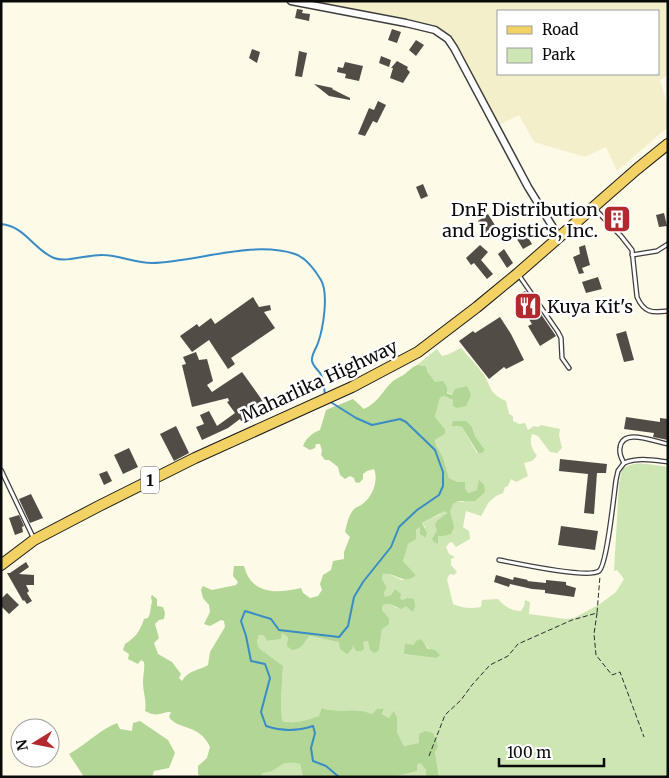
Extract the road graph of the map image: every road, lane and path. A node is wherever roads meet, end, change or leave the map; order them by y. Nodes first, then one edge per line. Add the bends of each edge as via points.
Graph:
1 (291, 1) edge
2 (668, 144) edge
3 (593, 208) junction
4 (559, 237) junction
5 (668, 244) edge
6 (632, 255) junction
7 (518, 274) junction
8 (668, 312) edge
9 (569, 368) dead end
10 (668, 444) edge
11 (668, 462) edge
12 (624, 463) junction
13 (1, 470) edge
14 (34, 540) junction
15 (499, 560) dead end
16 (1, 565) edge
17 (599, 580) dead end
18 (597, 613) junction
19 (644, 737) dead end
20 (429, 756) dead end

1 - 4 street via 406,22 444,35
2 - 3 main road, Maharlika Highway / 1
3 - 4 main road, Maharlika Highway / 1
3 - 6 lane via 630,246
4 - 7 main road, Maharlika Highway / 1
5 - 6 lane via 657,251
6 - 8 lane via 640,302 645,310
7 - 9 lane via 558,332 562,358
7 - 14 main road, Maharlika Highway / 1 via 418,352 306,409 195,458
10 - 12 lane via 627,437 621,442 620,449
11 - 12 lane via 647,459
12 - 15 lane via 616,480 601,570 578,573
13 - 14 lane
14 - 16 main road, Maharlika Highway / 1
17 - 18 path
18 - 19 path via 596,655 612,675 620,672
18 - 20 path via 572,620 518,644 508,656 490,665 445,715

